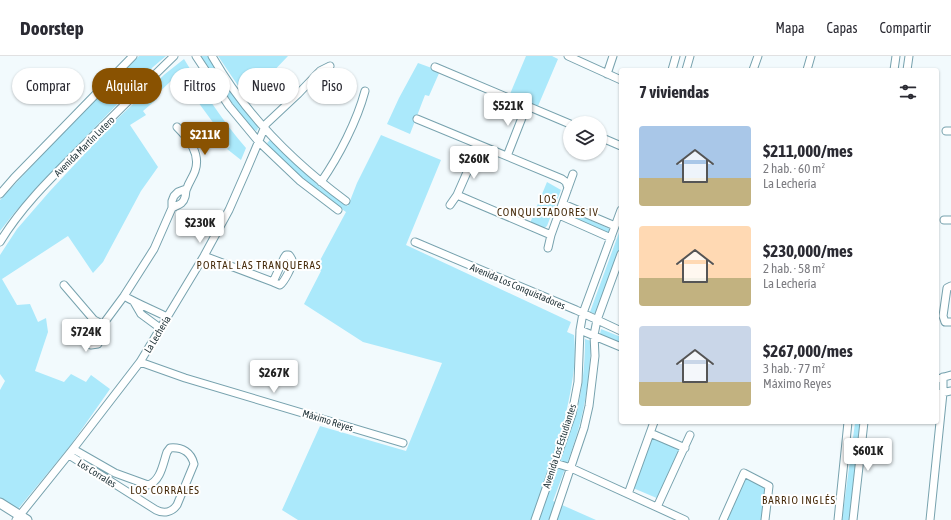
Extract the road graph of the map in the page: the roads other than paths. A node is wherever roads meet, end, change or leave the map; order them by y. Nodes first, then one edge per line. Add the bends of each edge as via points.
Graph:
1 (134, 56) edge
2 (174, 56) edge
3 (196, 56) edge
4 (212, 56) edge
5 (568, 56) edge
6 (613, 56) edge
7 (676, 56) edge
8 (690, 56) edge
9 (758, 56) edge
10 (810, 56) edge
11 (896, 56) edge
12 (909, 56) edge
13 (330, 66) dead end
14 (435, 67) dead end
15 (673, 68) edge
16 (687, 68) edge
17 (754, 68) edge
18 (807, 68) edge
19 (894, 68) edge
20 (907, 68) edge
21 (607, 74) junction
22 (619, 79) edge
23 (365, 90) dead end
24 (527, 105) junction
25 (417, 118) dead end
26 (563, 121) edge
27 (177, 127) dead end
28 (263, 127) junction
29 (607, 140) edge
30 (258, 141) junction
31 (479, 145) junction
32 (619, 145) edge
33 (507, 156) junction
34 (573, 174) dead end
35 (321, 182) junction
36 (568, 188) junction
37 (186, 189) junction
38 (0, 194) edge
39 (457, 195) junction
40 (346, 201) dead end
41 (563, 204) junction
42 (450, 205) dead end
43 (172, 208) junction
44 (338, 210) dead end
45 (559, 215) junction
46 (619, 215) edge
47 (615, 226) junction
48 (551, 235) junction
49 (611, 238) junction
50 (0, 242) edge
51 (415, 242) dead end
52 (548, 248) dead end
53 (204, 256) junction
54 (619, 260) edge
55 (273, 282) dead end
56 (64, 284) dead end
57 (951, 286) edge
58 (124, 296) junction
59 (134, 302) junction
60 (584, 313) junction
61 (167, 316) junction
62 (94, 320) junction
63 (597, 320) junction
64 (951, 322) edge
65 (104, 323) junction
66 (160, 328) junction
67 (580, 330) junction
68 (619, 330) edge
69 (594, 335) junction
70 (619, 346) edge
71 (140, 362) junction
72 (951, 375) edge
73 (940, 378) edge
74 (951, 391) edge
75 (940, 393) edge
76 (939, 406) edge
77 (653, 424) edge
78 (848, 424) edge
79 (864, 424) edge
80 (938, 424) edge
81 (650, 433) junction
82 (690, 435) dead end
83 (402, 443) dead end
84 (685, 448) junction
85 (71, 452) junction
86 (555, 463) junction
87 (571, 468) junction
88 (130, 479) junction
89 (126, 490) junction
90 (628, 494) junction
91 (0, 503) edge
92 (657, 507) junction
93 (21, 518) edge
94 (535, 520) edge
95 (553, 520) edge
96 (685, 520) edge
97 (723, 520) edge
98 (765, 520) edge
99 (838, 520) edge
100 (853, 520) edge
101 (930, 520) edge

1 - 38 street
2 - 50 street, Avenida Martín Lutero via 35,196
3 - 30 street
4 - 28 street
5 - 21 street
6 - 21 street
7 - 15 street
8 - 16 street
9 - 17 street
10 - 18 street
11 - 19 street
12 - 20 street
13 - 28 street via 320,71
14 - 24 street
21 - 22 street
23 - 35 street via 361,106 341,150
24 - 26 street
24 - 33 street
25 - 31 street
27 - 37 street via 188,138 195,153 196,170
28 - 30 street, La Lechería
28 - 35 street
29 - 32 street
30 - 44 street via 300,181
30 - 53 street, La Lechería via 229,210
31 - 33 street
31 - 39 street
33 - 36 street via 564,180
34 - 36 street
35 - 40 street
36 - 41 street
37 - 43 street via 183,202
37 - 43 street via 174,195
39 - 42 street
39 - 48 street
41 - 45 street
41 - 47 street
43 - 58 street via 154,249
45 - 48 street
45 - 49 street
46 - 47 street, Avenida Los Estudiantes
47 - 49 street, Avenida Los Estudiantes
48 - 52 street
49 - 60 street, Avenida Los Estudiantes
51 - 60 street, Avenida Los Conquistadores
53 - 55 street
53 - 61 street, La Lechería
54 - 63 street, Avenida Los Estudiantes
56 - 62 street
57 - 64 street via 947,288 943,316 944,321
58 - 59 street
58 - 65 street
59 - 61 street
59 - 66 street via 141,314
60 - 63 street, Avenida Los Conquistadores
60 - 67 street, Avenida Los Estudiantes
61 - 66 street, La Lechería
62 - 65 street
62 - 65 street via 84,335 86,343 91,345 98,344
63 - 68 street, Avenida Los Conquistadores
63 - 69 street, Avenida Los Estudiantes
66 - 71 street, La Lechería
67 - 69 street
67 - 86 street, Avenida Los Estudiantes via 578,382 572,414
69 - 70 street
69 - 87 street, Avenida Los Estudiantes via 595,356 589,406
71 - 83 street, Máximo Reyes
71 - 85 street, La Lechería
72 - 73 street
73 - 75 street
74 - 75 street
75 - 76 street
77 - 81 street
78 - 99 street
79 - 100 street
80 - 101 street
81 - 84 street
81 - 90 street
82 - 84 street
84 - 92 street
85 - 88 street, Los Corrales
85 - 89 street, Los Corrales
85 - 93 street, La Lechería
86 - 87 street
86 - 94 street, Avenida Los Estudiantes
87 - 90 street
87 - 95 street, Avenida Los Estudiantes
88 - 89 street, Los Corrales
88 - 89 street, Los Corrales via 148,485 153,484 170,448 186,451 193,460 194,464 179,502 172,510 159,512
90 - 92 street
91 - 93 main road
92 - 96 street
97 - 98 street via 744,473 769,486

